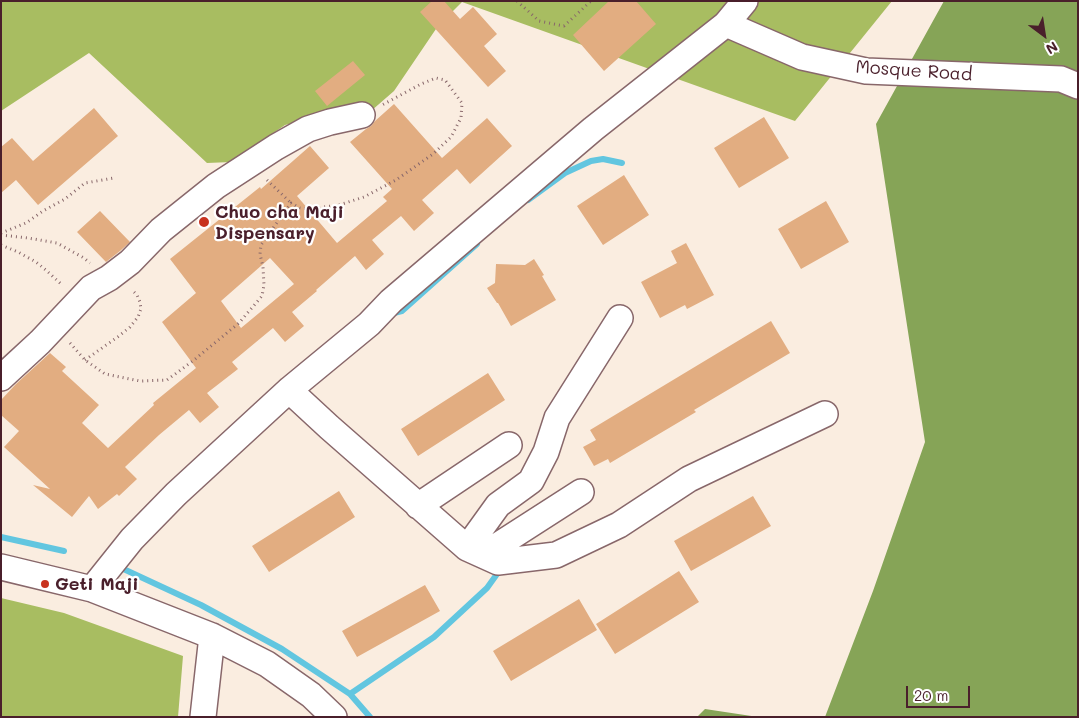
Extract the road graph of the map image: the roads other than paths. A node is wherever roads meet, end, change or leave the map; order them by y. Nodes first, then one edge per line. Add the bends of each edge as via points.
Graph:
1 (745, 1) edge
2 (726, 24) junction
3 (1078, 86) edge
4 (362, 115) road end
5 (620, 318) dead end
6 (1, 378) edge
7 (290, 390) junction
8 (825, 414) dead end
9 (509, 445) dead end
10 (581, 492) dead end
11 (418, 506) junction
12 (475, 552) junction
13 (1, 567) edge
14 (92, 589) junction
15 (212, 636) junction
16 (203, 717) edge
17 (334, 717) edge

1 - 2 street
2 - 3 street, Mosque Road via 802,57 866,72 1061,79
2 - 7 street via 606,118
4 - 6 street via 308,129 224,181 161,230 130,262 91,288
5 - 12 street via 556,418 546,452 531,480 498,505
7 - 11 street
7 - 14 street via 176,494 132,539
8 - 12 street via 689,479 619,525 556,555 498,562
9 - 11 street
10 - 12 street
11 - 12 street
13 - 14 street
14 - 15 street
15 - 16 street
15 - 17 street via 267,664 311,695

